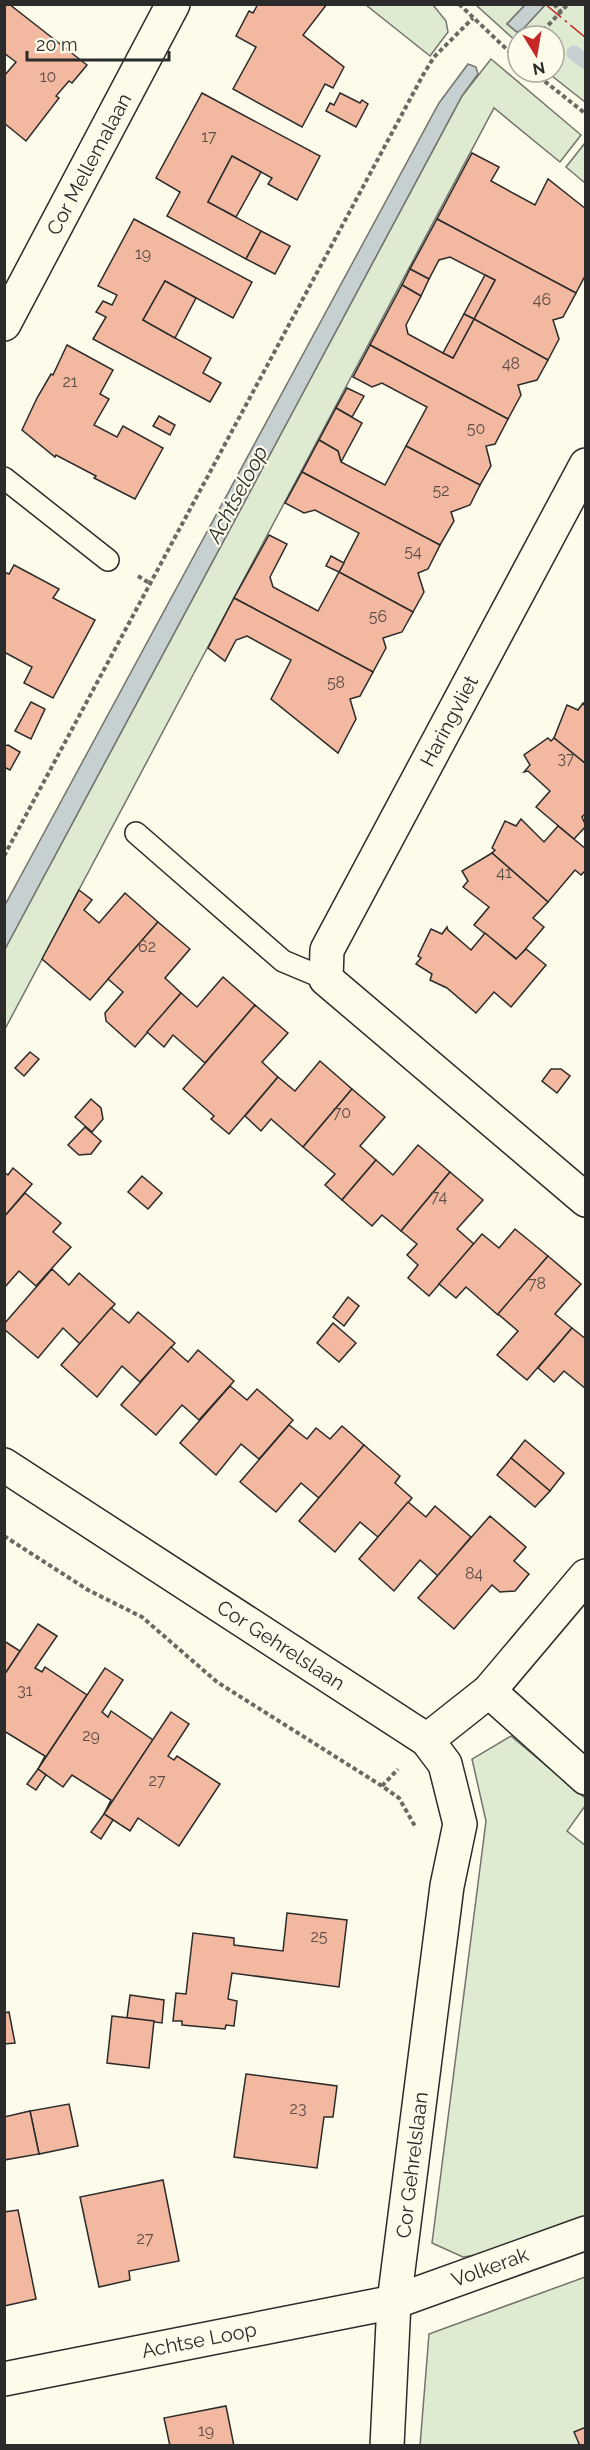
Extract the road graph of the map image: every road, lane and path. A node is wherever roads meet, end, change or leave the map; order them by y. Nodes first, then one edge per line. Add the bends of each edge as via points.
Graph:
1 (172, 4) edge
2 (459, 4) edge
3 (555, 4) edge
4 (568, 4) edge
5 (560, 10) junction
6 (473, 18) junction
7 (548, 24) edge
8 (506, 49) edge
9 (548, 84) edge
10 (585, 114) edge
11 (4, 324) edge
12 (585, 465) edge
13 (4, 478) edge
14 (108, 560) dead end
15 (136, 833) dead end
16 (4, 856) edge
17 (326, 980) junction
18 (585, 1200) edge
19 (4, 1466) edge
20 (4, 1536) edge
21 (585, 1576) edge
22 (489, 1691) junction
23 (427, 1740) junction
24 (585, 1778) edge
25 (447, 1886) junction
26 (585, 2233) edge
27 (394, 2302) junction
28 (4, 2379) edge
29 (387, 2445) edge

1 - 11 street, Cor Mellemalaan
2 - 6 path
3 - 5 path
4 - 5 path
5 - 7 path
6 - 8 path
6 - 16 path via 434,57 423,75
9 - 10 path
12 - 17 street, Haringvliet via 327,950
13 - 14 lane
15 - 17 lane via 283,961
17 - 18 street
19 - 23 street, Cor Gehrelslaan
20 - 25 path via 88,1590 142,1617 217,1682 399,1798
21 - 22 street
22 - 23 street
22 - 24 street
23 - 25 street, Cor Gehrelslaan via 445,1764 460,1824
25 - 27 street, Cor Gehrelslaan
26 - 27 street, Volkerak
27 - 28 street, Achtse Loop
27 - 29 street, Cor Gehrelslaan

